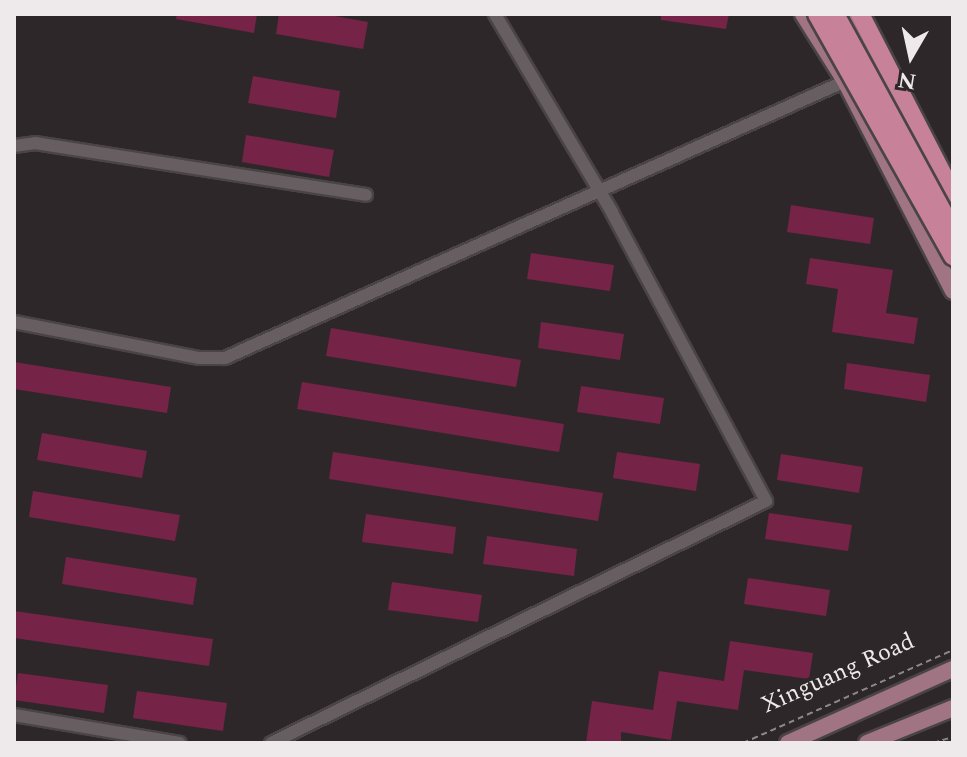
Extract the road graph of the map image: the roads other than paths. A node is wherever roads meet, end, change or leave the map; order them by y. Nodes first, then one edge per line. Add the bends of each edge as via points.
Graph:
1 (495, 14) edge
2 (803, 14) edge
3 (817, 14) edge
4 (835, 14) edge
5 (845, 14) edge
6 (860, 14) edge
7 (875, 67) junction
8 (845, 81) junction
9 (14, 146) edge
10 (600, 192) junction
11 (953, 194) edge
12 (366, 195) dead end
13 (953, 204) edge
14 (953, 230) edge
15 (953, 256) edge
16 (953, 291) edge
17 (14, 322) edge
18 (953, 669) edge
19 (953, 708) edge
20 (14, 715) edge
21 (180, 743) edge
22 (271, 743) edge
23 (788, 743) edge
24 (867, 743) edge

1 - 10 street
2 - 8 main road
3 - 15 highway, bridge
4 - 14 highway, bridge
5 - 7 main road
6 - 11 highway
7 - 8 street
7 - 13 main road
8 - 10 street
8 - 16 main road
9 - 12 street via 35,143
10 - 17 street via 225,358 200,358
10 - 22 street via 766,501
18 - 23 main road, Xinguang Road
19 - 24 main road
20 - 21 street

